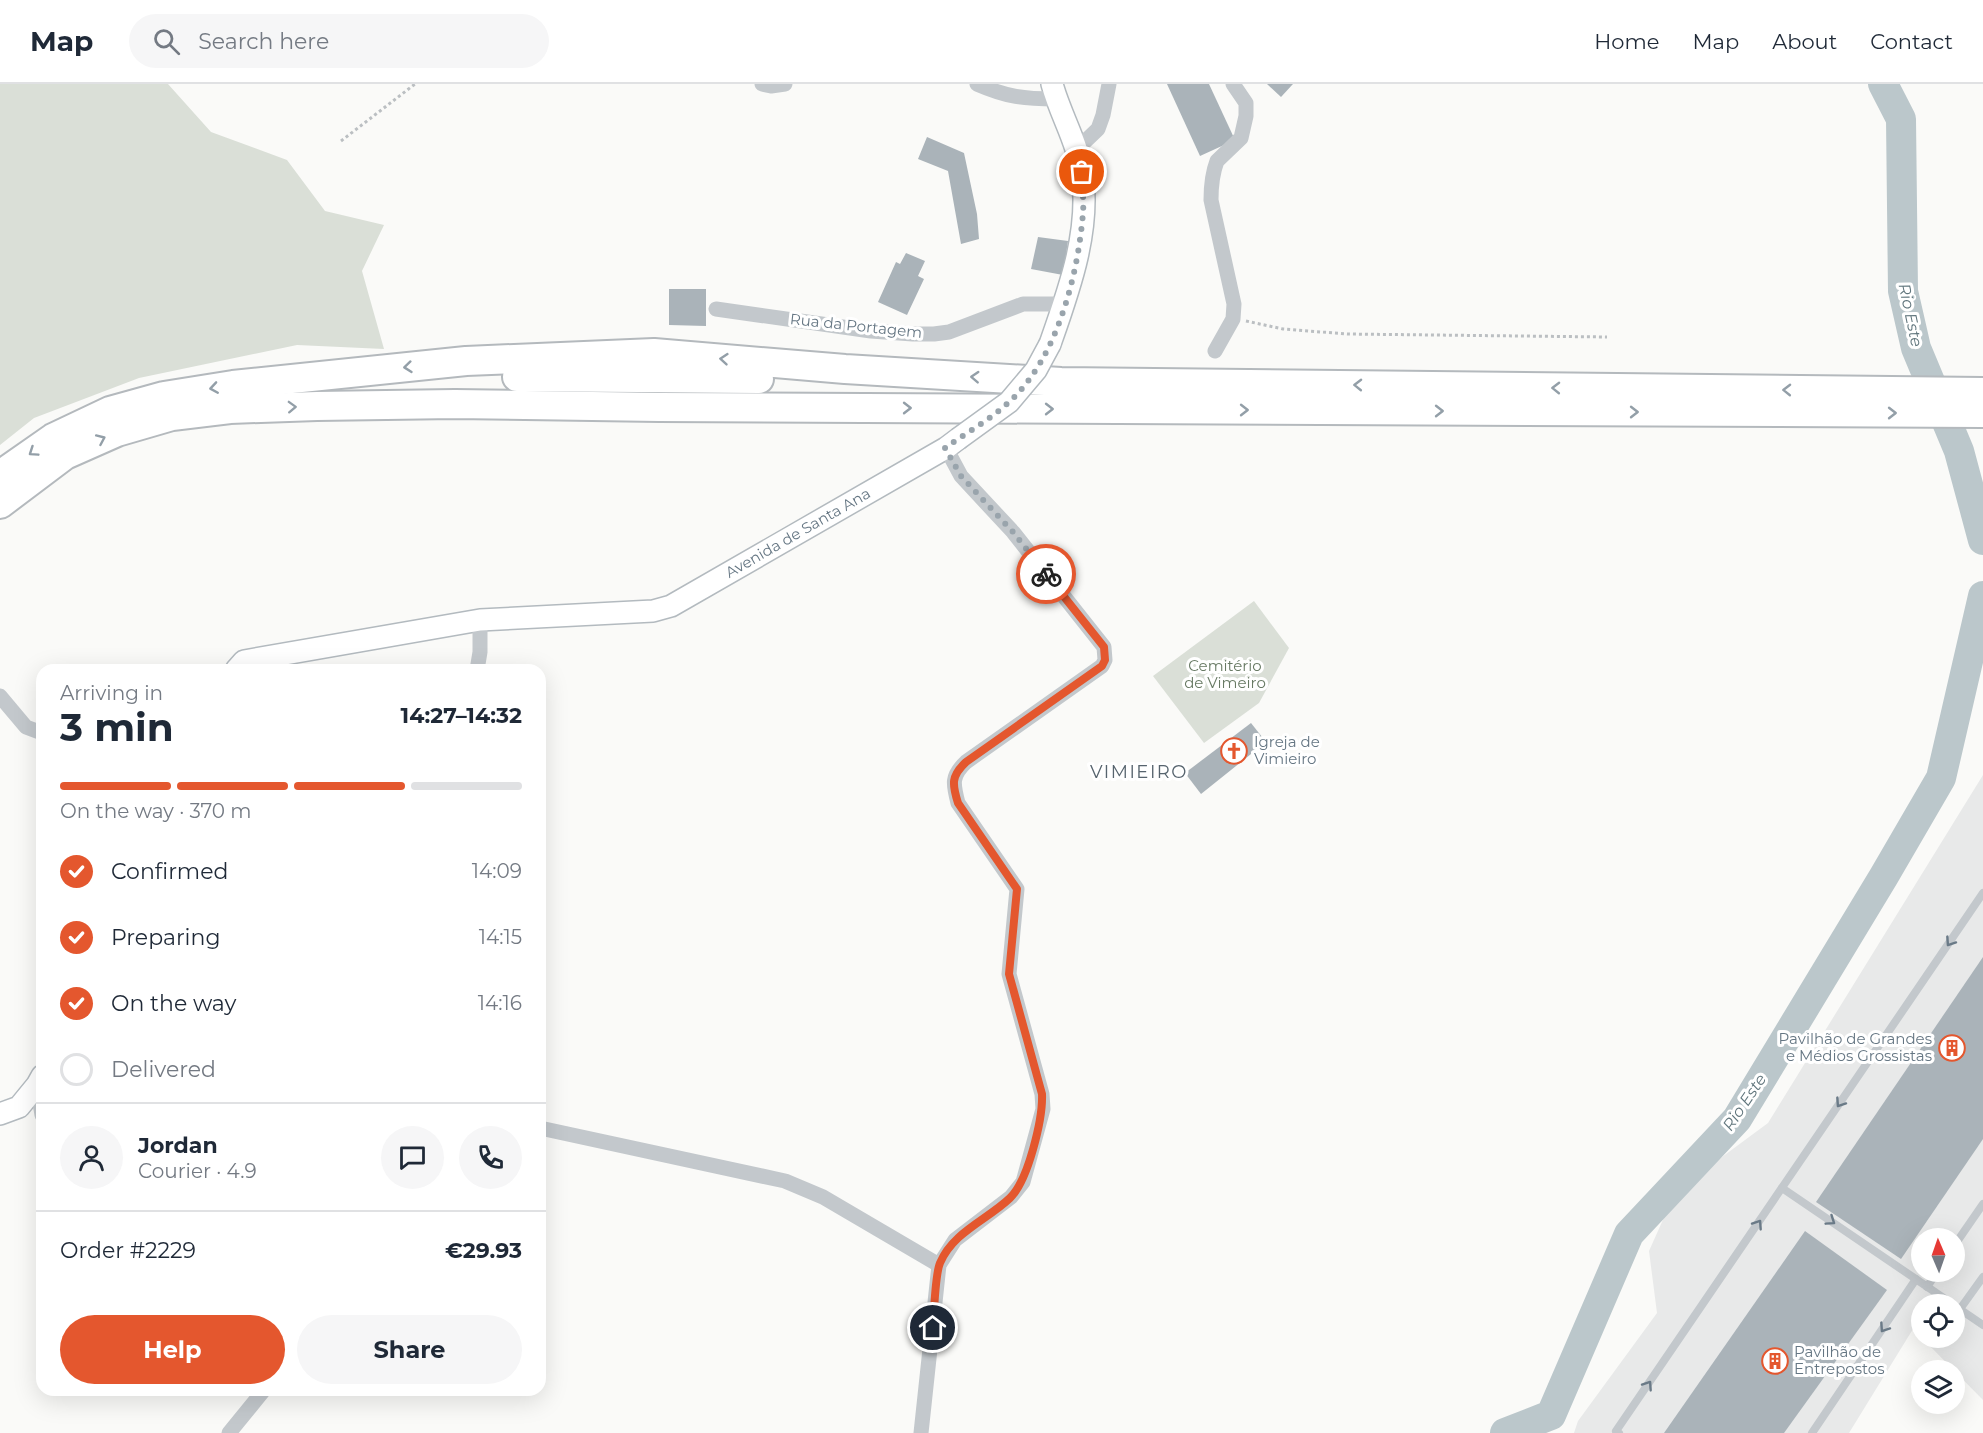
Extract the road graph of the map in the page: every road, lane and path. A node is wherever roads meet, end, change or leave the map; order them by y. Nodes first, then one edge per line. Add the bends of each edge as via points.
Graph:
1 (415, 84) edge
2 (762, 84) edge
3 (785, 84) edge
4 (977, 84) edge
5 (1109, 84) edge
6 (1233, 84) edge
7 (1054, 91) edge
8 (341, 141) dead end
9 (1076, 150) junction
10 (1064, 304) junction
11 (716, 309) dead end
12 (1233, 319) junction
13 (1607, 338) dead end
14 (1215, 351) dead end
15 (1983, 392) edge
16 (1834, 402) junction
17 (1983, 413) edge
18 (952, 443) junction
19 (0, 475) edge
20 (0, 504) edge
21 (480, 620) junction
22 (241, 664) edge
23 (478, 664) edge
24 (0, 696) edge
25 (36, 731) edge
26 (1983, 893) edge
27 (36, 1086) edge
28 (0, 1114) edge
29 (546, 1129) edge
30 (1782, 1188) junction
31 (1983, 1204) edge
32 (1965, 1230) edge
33 (939, 1264) junction
34 (1911, 1276) edge
35 (1983, 1277) edge
36 (1914, 1282) edge
37 (1920, 1282) edge
38 (1930, 1282) edge
39 (1927, 1287) junction
40 (1937, 1294) edge
41 (1965, 1297) edge
42 (1965, 1313) edge
43 (1983, 1325) edge
44 (259, 1396) edge
45 (229, 1433) edge
46 (921, 1433) edge
47 (1619, 1433) edge
48 (1812, 1433) edge

1 - 8 path
2 - 3 street
4 - 7 street via 1024,99
5 - 9 street via 1098,129
6 - 12 street via 1246,103 1241,138 1217,161 1211,184 1211,200 1234,304
7 - 9 street, Avenida de Santa Ana
9 - 10 street, Avenida de Santa Ana via 1082,172 1083,211 1077,259
10 - 11 street, Rua da Portagem via 1023,304 934,334 871,330
10 - 18 street, Avenida de Santa Ana, bridge via 1036,370 1009,402
12 - 13 path via 1283,329 1347,334
12 - 14 street
15 - 16 highway
16 -> 17 highway
16 -> 19 highway via 1060,382 654,353 466,361 164,396 110,411 63,433
20 -> 16 highway via 65,455 117,432 172,416 230,409 455,404 849,408
18 - 21 street, Avenida de Santa Ana via 671,606 653,611
18 - 33 street via 961,476 1013,532 1106,654 1102,666 966,762 954,777 958,803 1017,889 1009,974 1043,1109 1023,1182 1011,1197 955,1240
21 - 22 street, Avenida de Santa Ana
21 - 23 street
24 - 25 street via 26,728
26 -> 30 lane
27 - 28 street via 19,1107
29 - 33 street via 785,1181 823,1197
30 -> 34 lane
47 -> 30 lane
31 - 32 lane
33 - 46 street
35 - 41 lane
36 -> 48 lane
37 - 39 lane
38 - 39 lane
39 - 40 lane
42 - 43 lane
44 - 45 street

